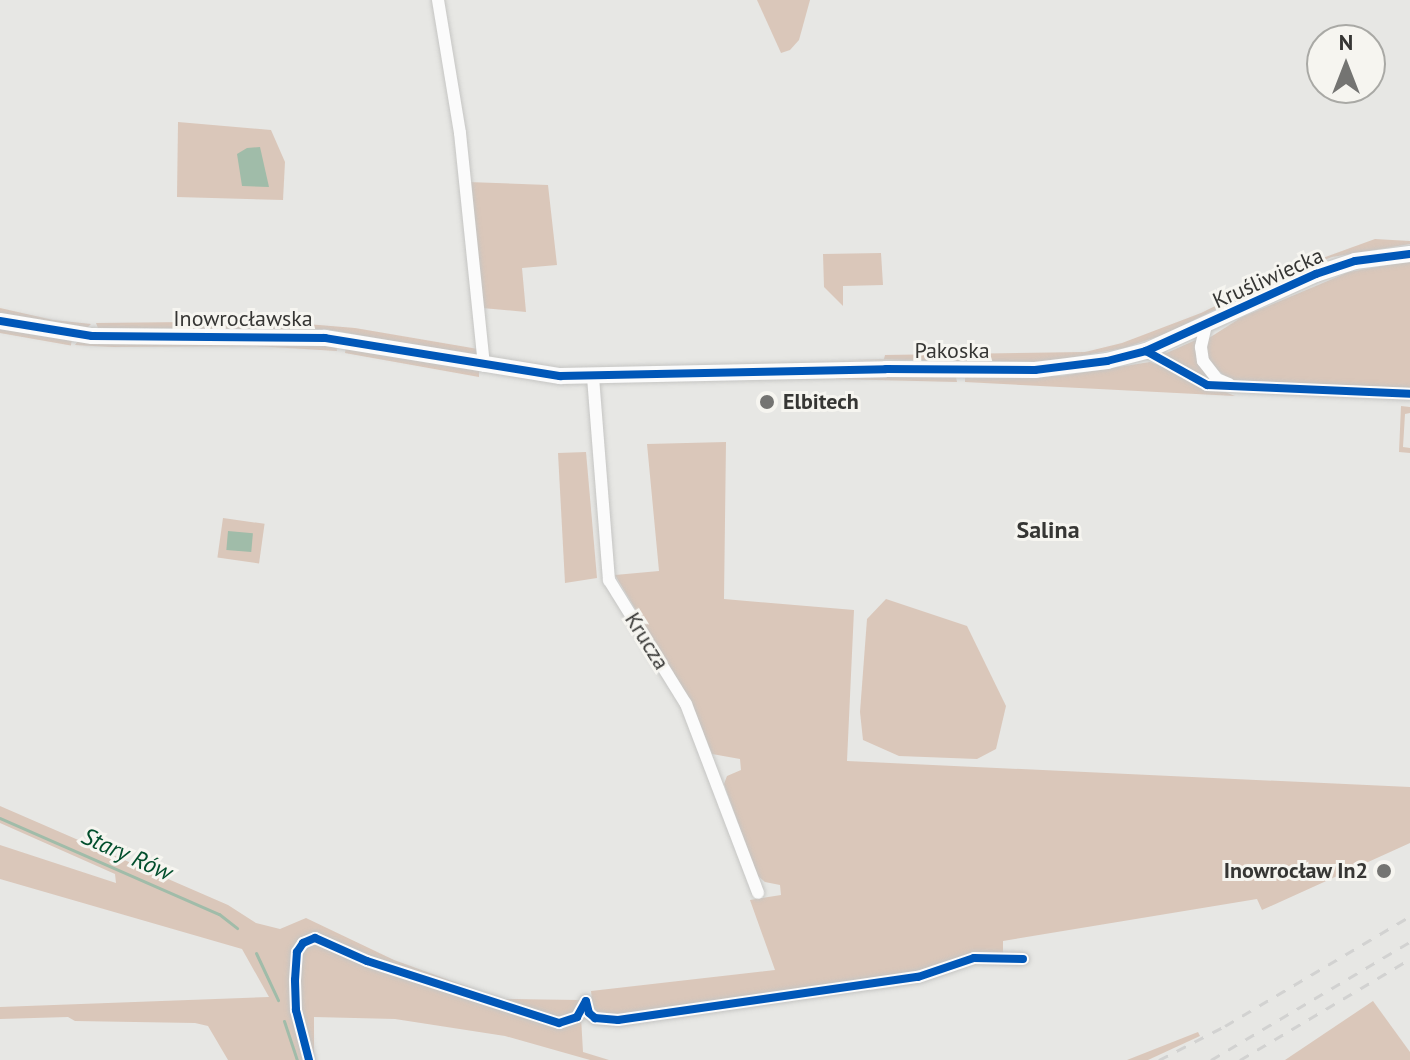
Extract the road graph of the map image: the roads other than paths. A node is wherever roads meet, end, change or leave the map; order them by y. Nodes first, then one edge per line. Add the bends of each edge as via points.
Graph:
1 (438, 0) edge
2 (1410, 254) edge
3 (0, 321) edge
4 (1206, 325) junction
5 (1146, 351) junction
6 (484, 366) junction
7 (593, 377) junction
8 (1236, 386) junction
9 (1410, 394) edge
10 (758, 893) dead end
11 (1023, 959) dead end
12 (309, 1060) edge

1 - 6 street via 460,133
2 - 4 main road, Kruśliwiecka via 1355,261 1316,274
3 - 6 main road, Inowrocławska via 92,336 325,338
4 - 5 main road, Kruśliwiecka
4 - 8 street via 1203,361 1217,379
5 - 7 main road, Pakoska via 1035,370
5 - 8 street via 1207,385
6 - 7 main road, Pakoska
7 - 10 street, Krucza via 609,580 686,704
8 - 9 street
11 - 12 street via 974,958 918,977 618,1020 595,1018 586,1001 577,1017 559,1023 367,961 315,938 297,952 295,980 296,1010

